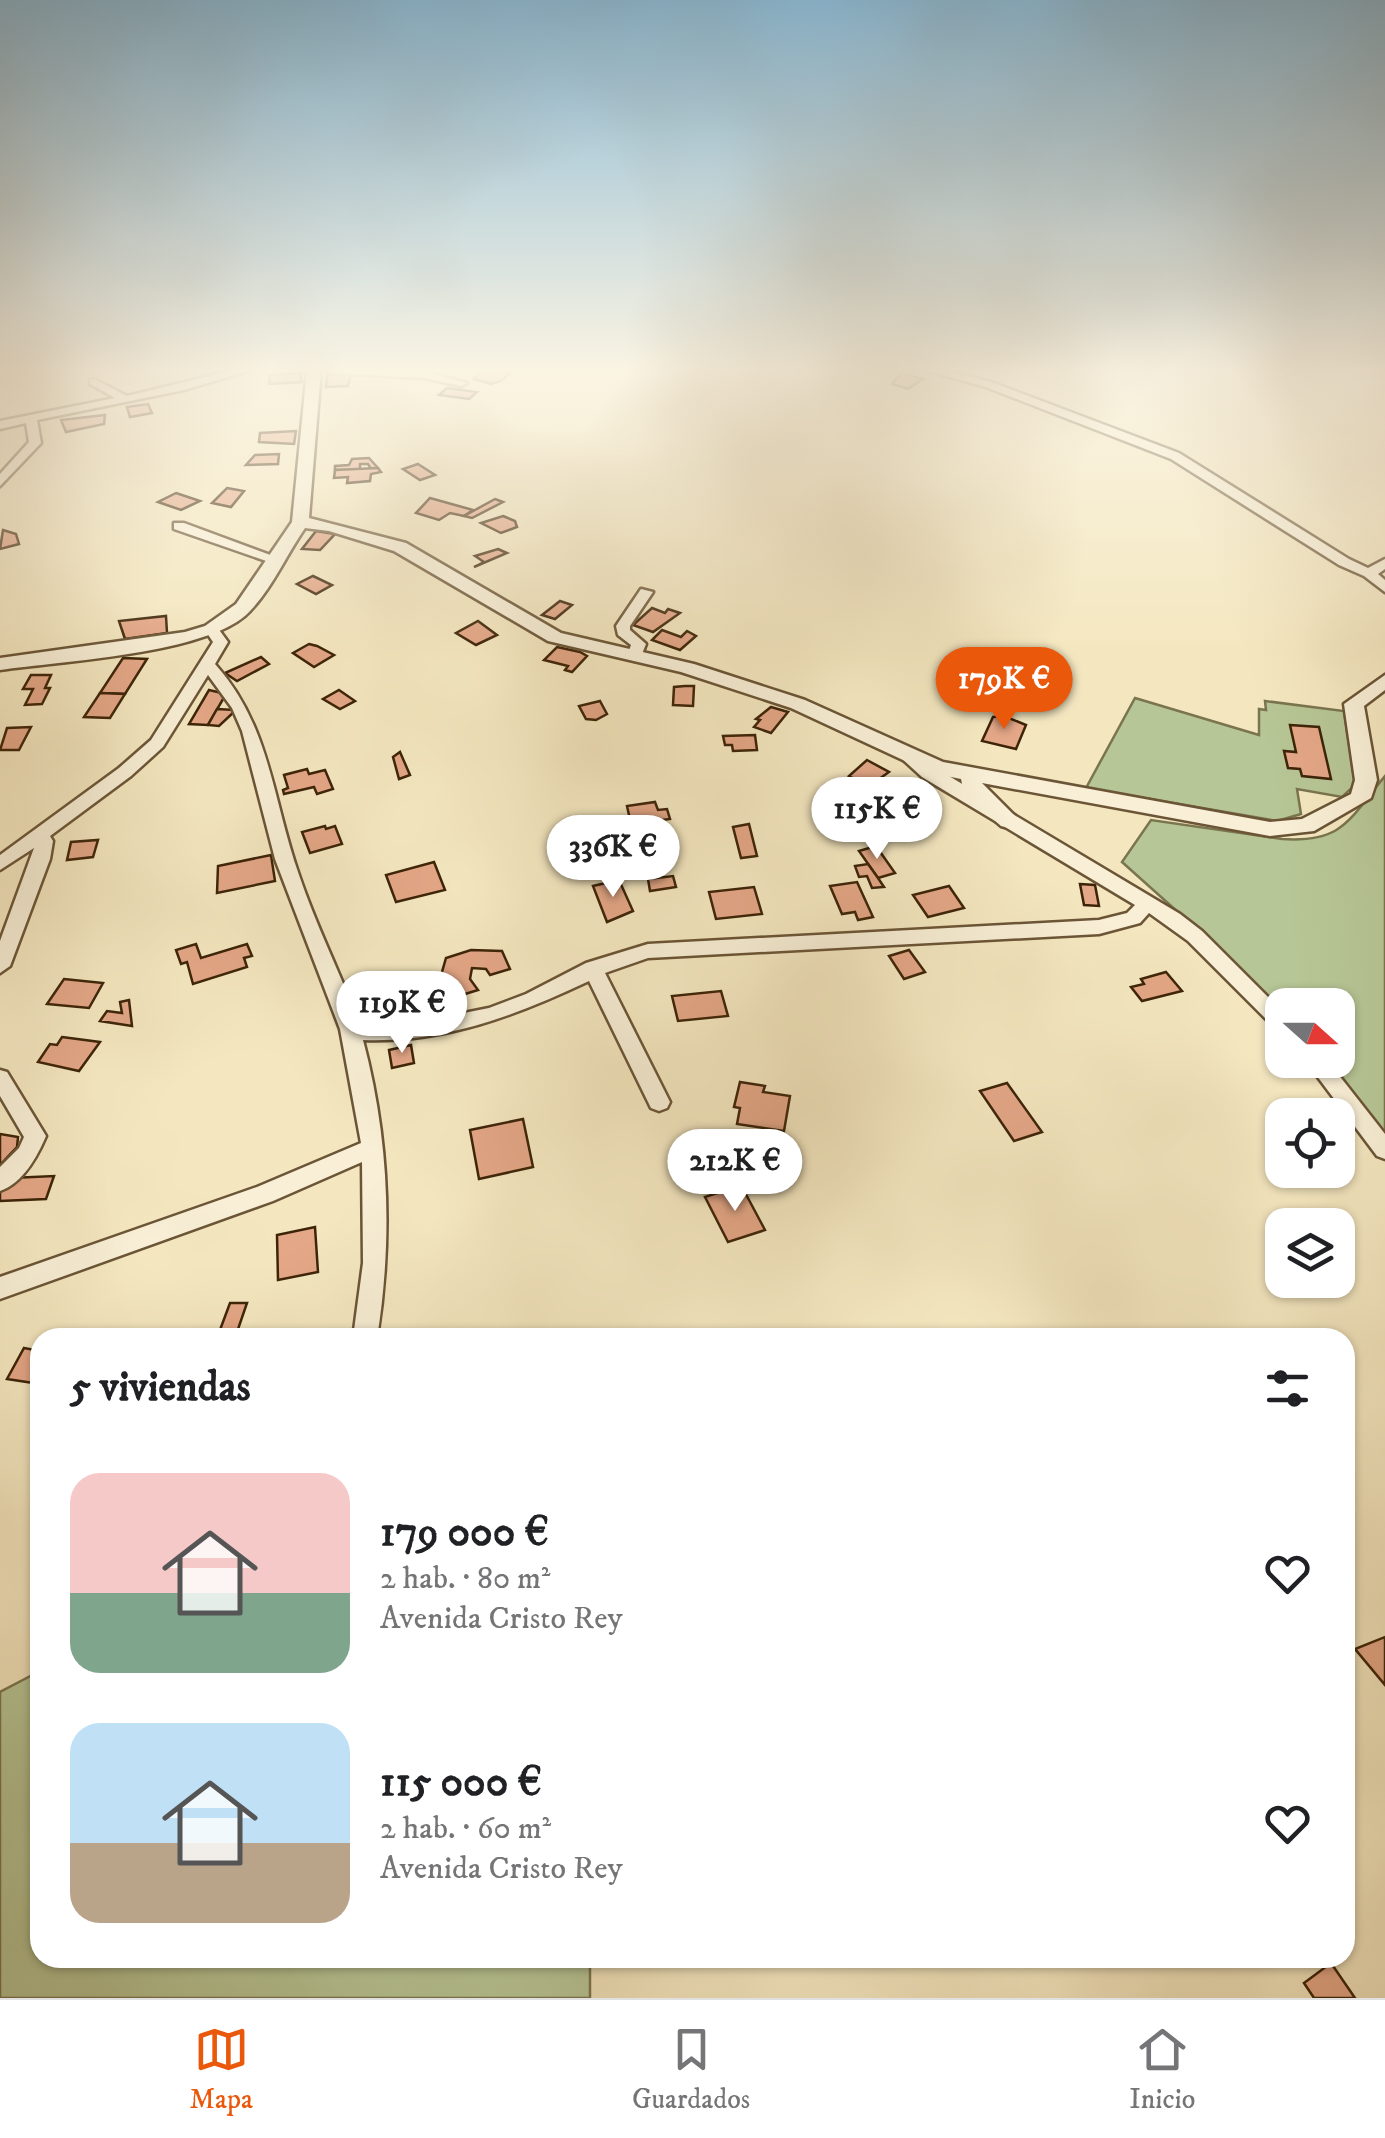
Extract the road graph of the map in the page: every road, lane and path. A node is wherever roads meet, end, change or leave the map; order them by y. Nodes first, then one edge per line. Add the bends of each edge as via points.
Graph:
1 (17, 463) edge
2 (305, 463) edge
3 (1187, 463) edge
4 (0, 482) edge
5 (300, 522) junction
6 (179, 526) dead end
7 (277, 560) junction
8 (1385, 563) edge
9 (1369, 573) junction
10 (1385, 588) edge
11 (646, 592) dead end
12 (212, 630) junction
13 (635, 656) junction
14 (0, 664) edge
15 (208, 666) junction
16 (1385, 681) edge
17 (906, 756) junction
18 (972, 774) junction
19 (1009, 821) junction
20 (41, 834) junction
21 (0, 864) edge
22 (1148, 904) junction
23 (0, 966) edge
24 (593, 968) junction
25 (1265, 1007) edge
26 (350, 1032) junction
27 (0, 1078) edge
28 (1329, 1078) edge
29 (659, 1102) dead end
30 (370, 1148) junction
31 (1385, 1150) edge
32 (0, 1182) edge
33 (0, 1288) edge
34 (367, 1328) edge

1 - 4 street
2 - 5 street
3 - 9 street
5 - 7 street
5 - 13 street via 391,543 540,630
6 - 7 street
7 - 12 street via 243,608
8 - 9 street
9 - 10 street
11 - 13 street via 622,626 639,644
12 - 14 street
12 - 15 street via 221,642
13 - 17 street via 798,704
15 - 20 street via 157,744
15 - 26 street via 250,722 287,868
16 - 18 street via 1354,704 1366,780 1360,798 1294,830
17 - 18 street
17 - 19 street
18 - 19 street via 972,788
19 - 22 street
20 - 21 street
20 - 23 street via 41,859
22 - 24 street via 1132,918 1099,927 684,948
22 - 25 street via 1196,936
24 - 26 street via 504,1009 406,1032
24 - 29 street
26 - 30 street
27 - 32 street via 35,1142
28 - 31 street
30 - 33 street via 265,1194
30 - 34 street via 374,1284

